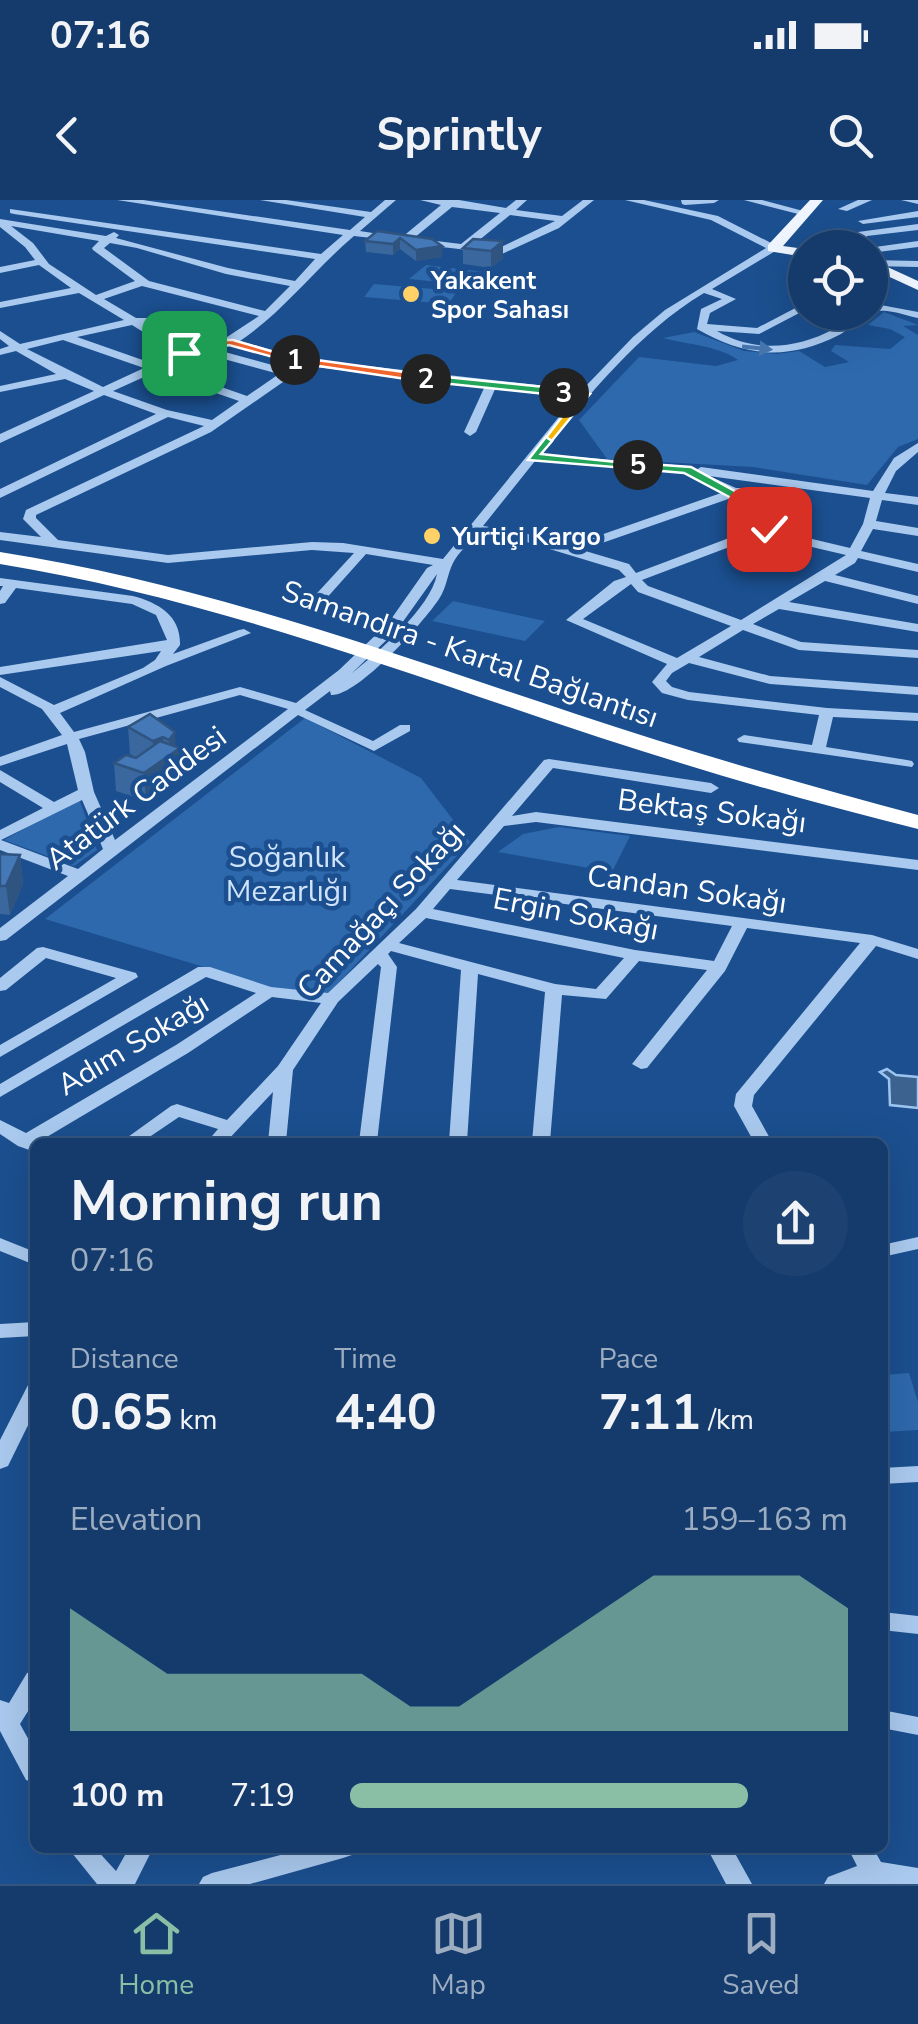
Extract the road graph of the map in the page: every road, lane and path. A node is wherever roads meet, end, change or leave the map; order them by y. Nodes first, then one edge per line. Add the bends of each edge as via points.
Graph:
1 (33, 200) edge
2 (122, 200) edge
3 (265, 200) edge
4 (392, 200) edge
5 (424, 200) edge
6 (522, 200) edge
7 (589, 200) edge
8 (630, 200) edge
9 (714, 200) edge
10 (748, 200) edge
11 (817, 200) edge
12 (867, 200) edge
13 (147, 202) edge
14 (452, 202) edge
15 (685, 202) edge
16 (316, 203) edge
17 (843, 209) dead end
18 (506, 211) junction
19 (802, 212) junction
20 (918, 214) edge
21 (373, 216) junction
22 (4, 218) edge
23 (564, 219) junction
24 (862, 220) dead end
25 (918, 227) edge
26 (126, 228) junction
27 (888, 231) edge
28 (746, 232) junction
29 (352, 233) junction
30 (783, 233) junction
31 (109, 238) junction
32 (405, 240) junction
33 (918, 244) edge
34 (463, 248) junction
35 (773, 248) junction
36 (888, 248) edge
37 (788, 250) edge
38 (322, 257) junction
39 (40, 262) junction
40 (888, 263) edge
41 (918, 264) edge
42 (0, 270) edge
43 (888, 272) edge
44 (142, 282) junction
45 (296, 284) junction
46 (918, 286) edge
47 (82, 289) junction
48 (708, 290) junction
49 (95, 299) junction
50 (0, 305) edge
51 (888, 310) edge
52 (268, 314) junction
53 (788, 316) edge
54 (918, 316) edge
55 (134, 321) junction
56 (701, 327) junction
57 (844, 330) edge
58 (0, 334) edge
59 (64, 336) junction
60 (230, 342) junction
61 (16, 348) junction
62 (197, 348) junction
63 (0, 352) edge
64 (304, 362) junction
65 (152, 368) junction
66 (289, 373) junction
67 (66, 375) junction
68 (491, 385) junction
69 (0, 390) edge
70 (104, 390) junction
71 (585, 394) junction
72 (247, 400) junction
73 (168, 414) junction
74 (214, 424) junction
75 (470, 432) dead end
76 (2, 435) edge
77 (917, 448) edge
78 (532, 457) junction
79 (687, 470) junction
80 (779, 480) junction
81 (736, 493) junction
82 (0, 494) edge
83 (874, 497) junction
84 (918, 501) edge
85 (870, 524) junction
86 (783, 527) junction
87 (475, 529) junction
88 (918, 532) edge
89 (0, 536) edge
90 (49, 539) junction
91 (0, 548) edge
92 (363, 550) junction
93 (572, 550) junction
94 (854, 554) junction
95 (0, 558) edge
96 (446, 563) junction
97 (918, 568) edge
98 (823, 576) junction
99 (632, 579) junction
100 (7, 582) edge
101 (0, 600) edge
102 (918, 600) edge
103 (776, 604) junction
104 (741, 626) junction
105 (392, 627) junction
106 (918, 628) edge
107 (244, 633) dead end
108 (346, 637) junction
109 (173, 645) junction
110 (918, 654) edge
111 (414, 661) junction
112 (683, 661) junction
113 (161, 663) junction
114 (0, 670) edge
115 (770, 680) junction
116 (0, 681) edge
117 (918, 691) edge
118 (750, 702) junction
119 (300, 710) junction
120 (52, 711) junction
121 (828, 712) junction
122 (918, 716) edge
123 (405, 728) dead end
124 (71, 736) junction
125 (744, 738) dead end
126 (818, 751) junction
127 (0, 762) edge
128 (907, 764) dead end
129 (0, 775) edge
130 (710, 788) dead end
131 (86, 792) junction
132 (53, 808) junction
133 (918, 809) edge
134 (500, 822) junction
135 (918, 822) edge
136 (0, 836) edge
137 (0, 845) edge
138 (112, 851) junction
139 (918, 864) edge
140 (78, 874) junction
141 (448, 884) junction
142 (422, 912) junction
143 (741, 924) junction
144 (0, 936) edge
145 (872, 940) junction
146 (383, 950) junction
147 (918, 954) edge
148 (635, 955) junction
149 (470, 968) junction
150 (719, 968) junction
151 (0, 986) edge
152 (554, 989) junction
153 (269, 992) junction
154 (332, 999) junction
155 (0, 1052) edge
156 (641, 1064) dead end
157 (284, 1070) junction
158 (4, 1083) edge
159 (0, 1126) edge
160 (231, 1127) junction
161 (40, 1138) edge
162 (136, 1138) edge
163 (220, 1138) edge
164 (277, 1138) edge
165 (368, 1138) edge
166 (458, 1138) edge
167 (541, 1138) edge
168 (761, 1138) edge
169 (30, 1144) edge
170 (918, 1243) edge
171 (0, 1244) edge
172 (888, 1250) edge
173 (30, 1257) edge
174 (30, 1329) edge
175 (0, 1331) edge
176 (30, 1400) edge
177 (0, 1461) edge
178 (918, 1474) edge
179 (888, 1476) edge
180 (888, 1622) edge
181 (918, 1626) edge
182 (30, 1685) edge
183 (5, 1716) edge
184 (888, 1721) edge
185 (918, 1726) edge
186 (30, 1764) edge
187 (84, 1853) edge
188 (138, 1853) edge
189 (325, 1853) edge
190 (722, 1853) edge
191 (871, 1868) edge
192 (918, 1879) edge
193 (112, 1884) edge
194 (122, 1884) edge
195 (212, 1884) edge
196 (739, 1884) edge
197 (837, 1884) edge

1 - 22 street
2 - 13 street
3 - 16 street
4 - 21 street
5 - 14 street
6 - 18 street
7 - 23 street
8 - 28 street
9 - 15 street
10 - 19 street
11 - 19 main road
12 - 17 street
13 - 26 street
13 - 29 street
14 - 18 street
14 - 32 street
16 - 21 street
18 - 23 street
18 - 34 street
19 - 30 main road
20 - 24 street
21 - 29 street
22 - 26 street
22 - 31 street
22 - 39 street
23 - 34 street via 498,252
25 - 27 street
26 - 31 street
26 - 38 street
28 - 30 street
28 - 35 street
29 - 32 street
29 - 38 street
30 - 35 main road
31 - 44 street via 97,248
31 - 45 street
32 - 34 street
33 - 36 street
35 - 37 main road
35 - 48 street
38 - 45 street
39 - 42 street
39 - 47 street
40 - 41 street
43 - 46 main road
44 - 49 street
44 - 52 street
45 - 52 street
47 - 49 street
47 - 50 street
48 - 56 street via 730,298 704,311
48 - 71 street via 671,310
49 - 55 street
51 - 54 street
52 - 60 street
53 - 56 street via 766,330
55 - 59 street
55 - 60 street via 156,320
55 - 62 street via 150,334
56 -> 57 street via 736,346 785,350
58 - 61 street
59 - 61 street
59 - 65 street
60 - 62 street
60 - 64 street
61 - 63 street
61 - 67 street
62 - 65 street
62 - 66 street
64 - 66 street
64 - 68 street
65 - 70 street
65 - 72 street
66 - 72 street
67 - 69 street
67 - 70 street
68 - 71 street
68 - 75 street
70 - 73 street
70 - 76 street
71 - 78 street
72 - 74 street
73 - 74 street
73 - 82 street
74 - 90 street via 30,513
77 - 83 street via 896,462
78 - 79 street
78 - 87 street
79 - 80 street
79 - 81 street
80 - 81 street
80 - 83 street
81 - 86 street
81 - 93 street
83 - 84 street
83 - 85 street
85 - 88 street
85 - 94 street
86 - 94 street via 804,541
86 - 99 street
87 - 93 street
87 - 96 street
89 - 90 street
90 - 92 street via 168,559 282,547
91 - 108 highway, Samandıra - Kartal Bağlantısı via 197,585
92 - 96 street
92 - 105 street via 315,603
93 - 99 street via 624,567
94 - 97 street
94 - 98 street
95 - 108 highway, Samandıra - Kartal Bağlantısı via 122,577
96 - 105 street, Atatürk Caddesi via 432,571
96 - 119 street, Atatürk Caddesi via 446,576 390,650
98 - 102 street
98 - 103 street
99 - 104 street
99 - 112 street via 573,620
100 - 101 street
100 - 109 street via 153,605 168,619
103 - 104 street
103 - 106 street
104 - 110 street via 813,648
104 - 112 street
105 - 119 street, Atatürk Caddesi
107 - 113 street
108 - 111 highway, Samandıra - Kartal Bağlantısı
109 - 113 street
109 - 114 street
111 - 133 highway, Samandıra - Kartal Bağlantısı
111 - 135 highway, Samandıra - Kartal Bağlantısı via 771,784
112 - 115 street
112 - 118 street via 662,676 666,690
113 - 120 street
115 - 117 street
115 - 118 street
116 - 120 street
118 - 121 street
119 - 123 street via 374,747
119 - 124 street via 240,692
119 - 138 street, Atatürk Caddesi
120 - 124 street
121 - 122 street
121 - 126 street
124 - 127 street
124 - 131 street
125 - 126 street
126 - 128 street
129 - 132 street
130 - 134 street, Camağaçı Sokağı via 550,763
131 - 132 street
131 - 138 street
132 - 136 street
134 - 139 street, Bektaş Sokağı via 536,817
134 - 141 street, Camağaçı Sokağı
137 - 140 street
138 - 140 street, Atatürk Caddesi
140 - 144 street, Atatürk Caddesi
141 - 142 street, Camağaçı Sokağı
141 - 143 street, Candan Sokağı
142 - 146 street, Camağaçı Sokağı
142 - 148 street, Ergin Sokağı
143 - 145 street, Candan Sokağı
143 - 150 street
145 - 147 street, Candan Sokağı
145 - 168 street via 745,1094 743,1106
146 - 149 street
146 - 154 street, Camağaçı Sokağı
146 - 165 street via 389,967
148 - 150 street, Ergin Sokağı
148 - 152 street via 600,995
149 - 152 street
149 - 166 street
150 - 156 street
151 - 155 street via 43,952 130,977
152 - 167 street
153 - 154 street
153 - 158 street via 204,972
153 - 161 street, Adım Sokağı
154 - 157 street, Camağaçı Sokağı
157 - 160 street, Camağaçı Sokağı
157 - 164 street
159 - 169 street
160 - 162 street via 177,1110
160 - 163 street, Camağaçı Sokağı
170 - 172 street
171 - 173 street
174 - 175 street
176 - 177 street
178 - 179 street
180 - 181 street
182 - 183 street
183 - 186 street
184 - 185 street
187 - 193 street
188 - 194 street
189 - 195 street
190 - 196 street
191 - 192 street
191 - 197 street

